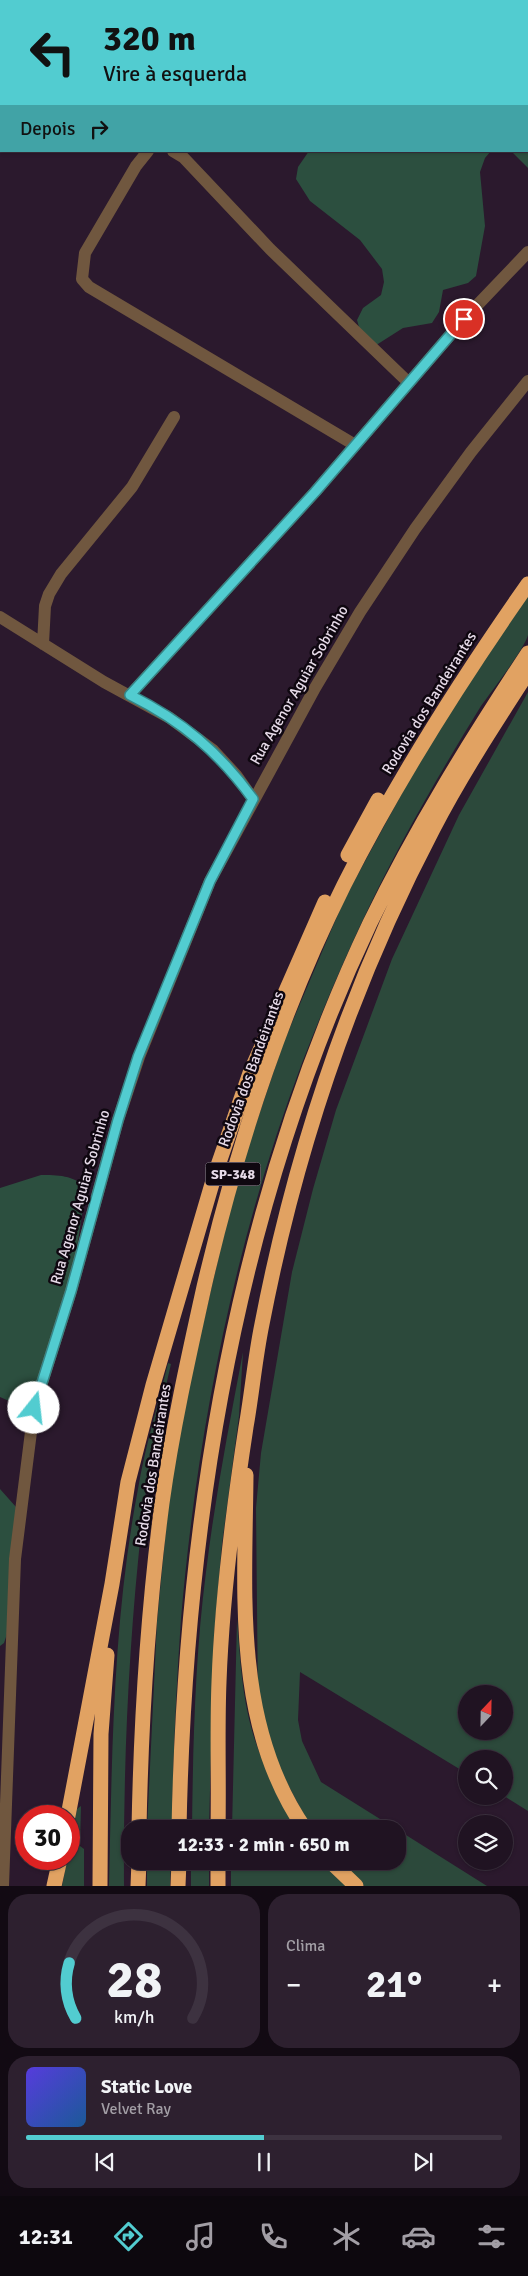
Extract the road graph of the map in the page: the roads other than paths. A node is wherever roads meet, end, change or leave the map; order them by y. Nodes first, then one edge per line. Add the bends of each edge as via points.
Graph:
1 (147, 152) edge
2 (175, 152) edge
3 (528, 252) edge
4 (528, 380) edge
5 (409, 383) junction
6 (174, 417) dead end
7 (355, 445) junction
8 (528, 584) edge
9 (0, 617) edge
10 (43, 644) junction
11 (528, 653) edge
12 (528, 672) edge
13 (462, 681) junction
14 (130, 695) junction
15 (253, 799) junction
16 (247, 1424) junction
17 (112, 1584) junction
18 (70, 1805) edge
19 (139, 1820) edge
20 (179, 1820) edge
21 (218, 1820) edge
22 (300, 1820) edge
23 (58, 1870) edge
24 (139, 1870) edge
25 (179, 1870) edge
26 (218, 1870) edge
27 (339, 1870) edge
28 (3, 1886) edge
29 (54, 1886) edge
30 (100, 1886) edge
31 (138, 1886) edge
32 (178, 1886) edge
33 (218, 1886) edge
34 (356, 1886) edge

1 - 7 street via 85,253 82,280
2 - 5 street
3 - 5 street
4 - 15 street, Rua Agenor Aguiar Sobrinho via 409,537 360,612
5 - 7 street
6 - 10 street via 132,487 61,574 49,594 45,606
7 - 14 street
8 - 13 highway, Rodovia dos Bandeirantes / SP-348
9 - 10 street
10 - 14 street
11 - 20 highway, SP-348 via 427,814 370,924 312,1062 265,1201 229,1347 206,1475 182,1711
12 - 16 highway via 433,828 374,955 342,1038 310,1130 285,1225 262,1325
13 - 17 highway via 416,737 363,827 310,933 250,1073 214,1177 150,1395 128,1482
13 - 19 highway, Rodovia dos Bandeirantes / SP-348 via 402,777 343,886 266,1068 231,1181 195,1326 162,1500 146,1669
14 - 15 street via 170,718 213,750
15 - 28 street, Rua Agenor Aguiar Sobrinho via 210,881 138,1057 34,1408 15,1559
16 - 21 highway via 233,1509 225,1589 219,1683
16 - 22 highway via 245,1621 253,1698 270,1760
17 - 18 highway
17 - 30 highway via 101,1734
23 - 29 highway
24 - 31 highway
25 - 32 highway
26 - 33 highway
27 - 34 highway

